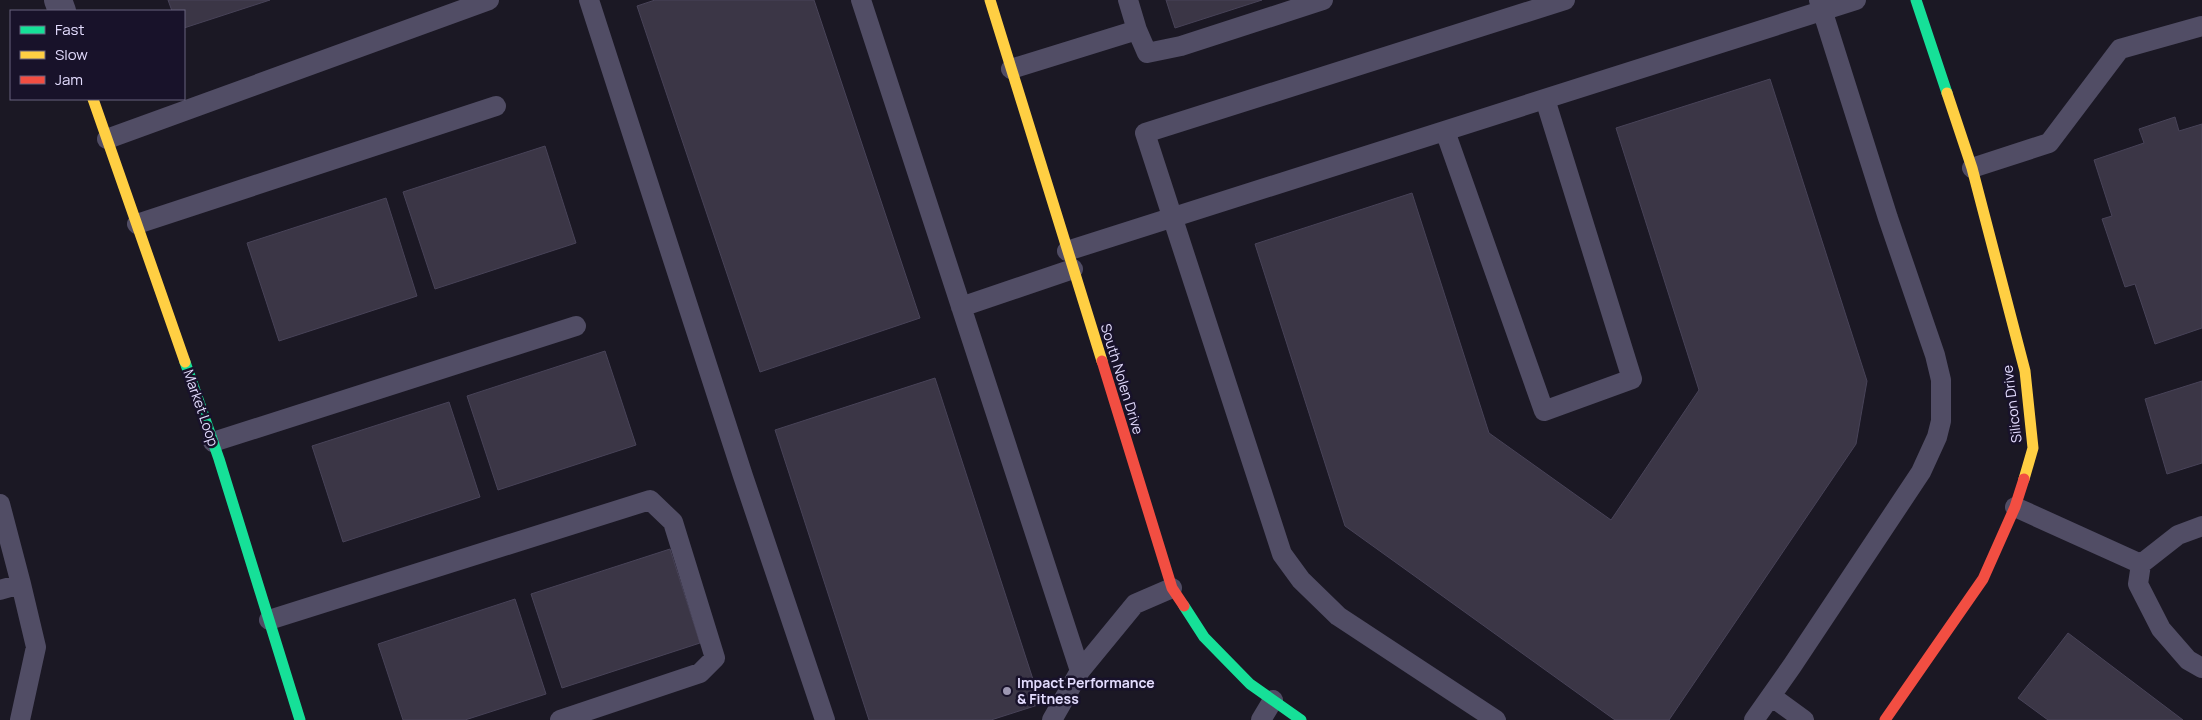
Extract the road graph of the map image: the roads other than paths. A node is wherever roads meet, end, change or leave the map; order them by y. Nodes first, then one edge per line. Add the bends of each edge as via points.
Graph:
1 (490, 0) edge
2 (589, 0) edge
3 (860, 0) edge
4 (990, 0) edge
5 (1128, 0) edge
6 (1323, 0) edge
7 (1565, 0) edge
8 (1856, 0) edge
9 (1916, 0) edge
10 (1821, 5) edge
11 (2202, 26) edge
12 (1137, 30) junction
13 (1011, 69) junction
14 (1546, 99) junction
15 (93, 100) edge
16 (496, 106) dead end
17 (1445, 131) junction
18 (107, 139) junction
19 (1972, 168) junction
20 (1172, 218) junction
21 (137, 224) junction
22 (1070, 260) junction
23 (961, 307) junction
24 (576, 326) dead end
25 (213, 442) junction
26 (0, 504) edge
27 (2015, 507) junction
28 (2202, 526) edge
29 (2141, 564) junction
30 (20, 584) junction
31 (1172, 588) junction
32 (0, 590) edge
33 (269, 620) junction
34 (2202, 668) edge
35 (1080, 671) junction
36 (1771, 696) junction
37 (1273, 700) junction
38 (20, 720) edge
39 (300, 720) edge
40 (560, 720) edge
41 (825, 720) edge
42 (1052, 720) edge
43 (1261, 720) edge
44 (1301, 720) edge
45 (1496, 720) edge
46 (1754, 720) edge
47 (1804, 720) edge
48 (1885, 720) edge

1 - 18 lane
2 - 41 lane
3 - 23 lane
4 - 13 street, South Nolen Drive
5 - 12 lane
6 - 12 lane via 1181,46 1147,53
7 - 20 lane via 1145,133
8 - 10 lane
9 - 19 street, Silicon Drive
10 - 14 lane
10 - 36 lane via 1935,355 1942,380 1941,421 1921,472
11 - 19 lane via 2120,50 2049,143
12 - 13 lane
13 - 22 street, South Nolen Drive
14 - 17 lane
14 - 17 lane via 1632,379 1544,411
15 - 18 street, Market Loop
16 - 21 lane
17 - 20 lane
18 - 21 street, Market Loop
19 - 27 street, Silicon Drive via 2026,371 2032,448
20 - 22 lane
20 - 45 lane via 1282,554 1301,580 1338,616
21 - 25 street, Market Loop
22 - 23 lane
22 - 31 street, South Nolen Drive
23 - 35 lane
24 - 25 lane
25 - 33 street, Market Loop
26 - 30 lane
27 - 29 lane
27 - 48 street, Silicon Drive via 1984,579
28 - 29 lane via 2178,535
29 - 34 lane via 2138,584 2161,629 2188,660
30 - 32 lane
30 - 38 lane via 36,647
31 - 35 lane via 1135,604
31 - 37 street, South Nolen Drive via 1204,638 1250,684
33 - 39 street, Market Loop
33 - 40 lane via 650,500 673,522 715,658 700,673
35 - 42 lane
36 - 46 lane
36 - 47 lane
37 - 43 lane
37 - 44 street, South Nolen Drive

